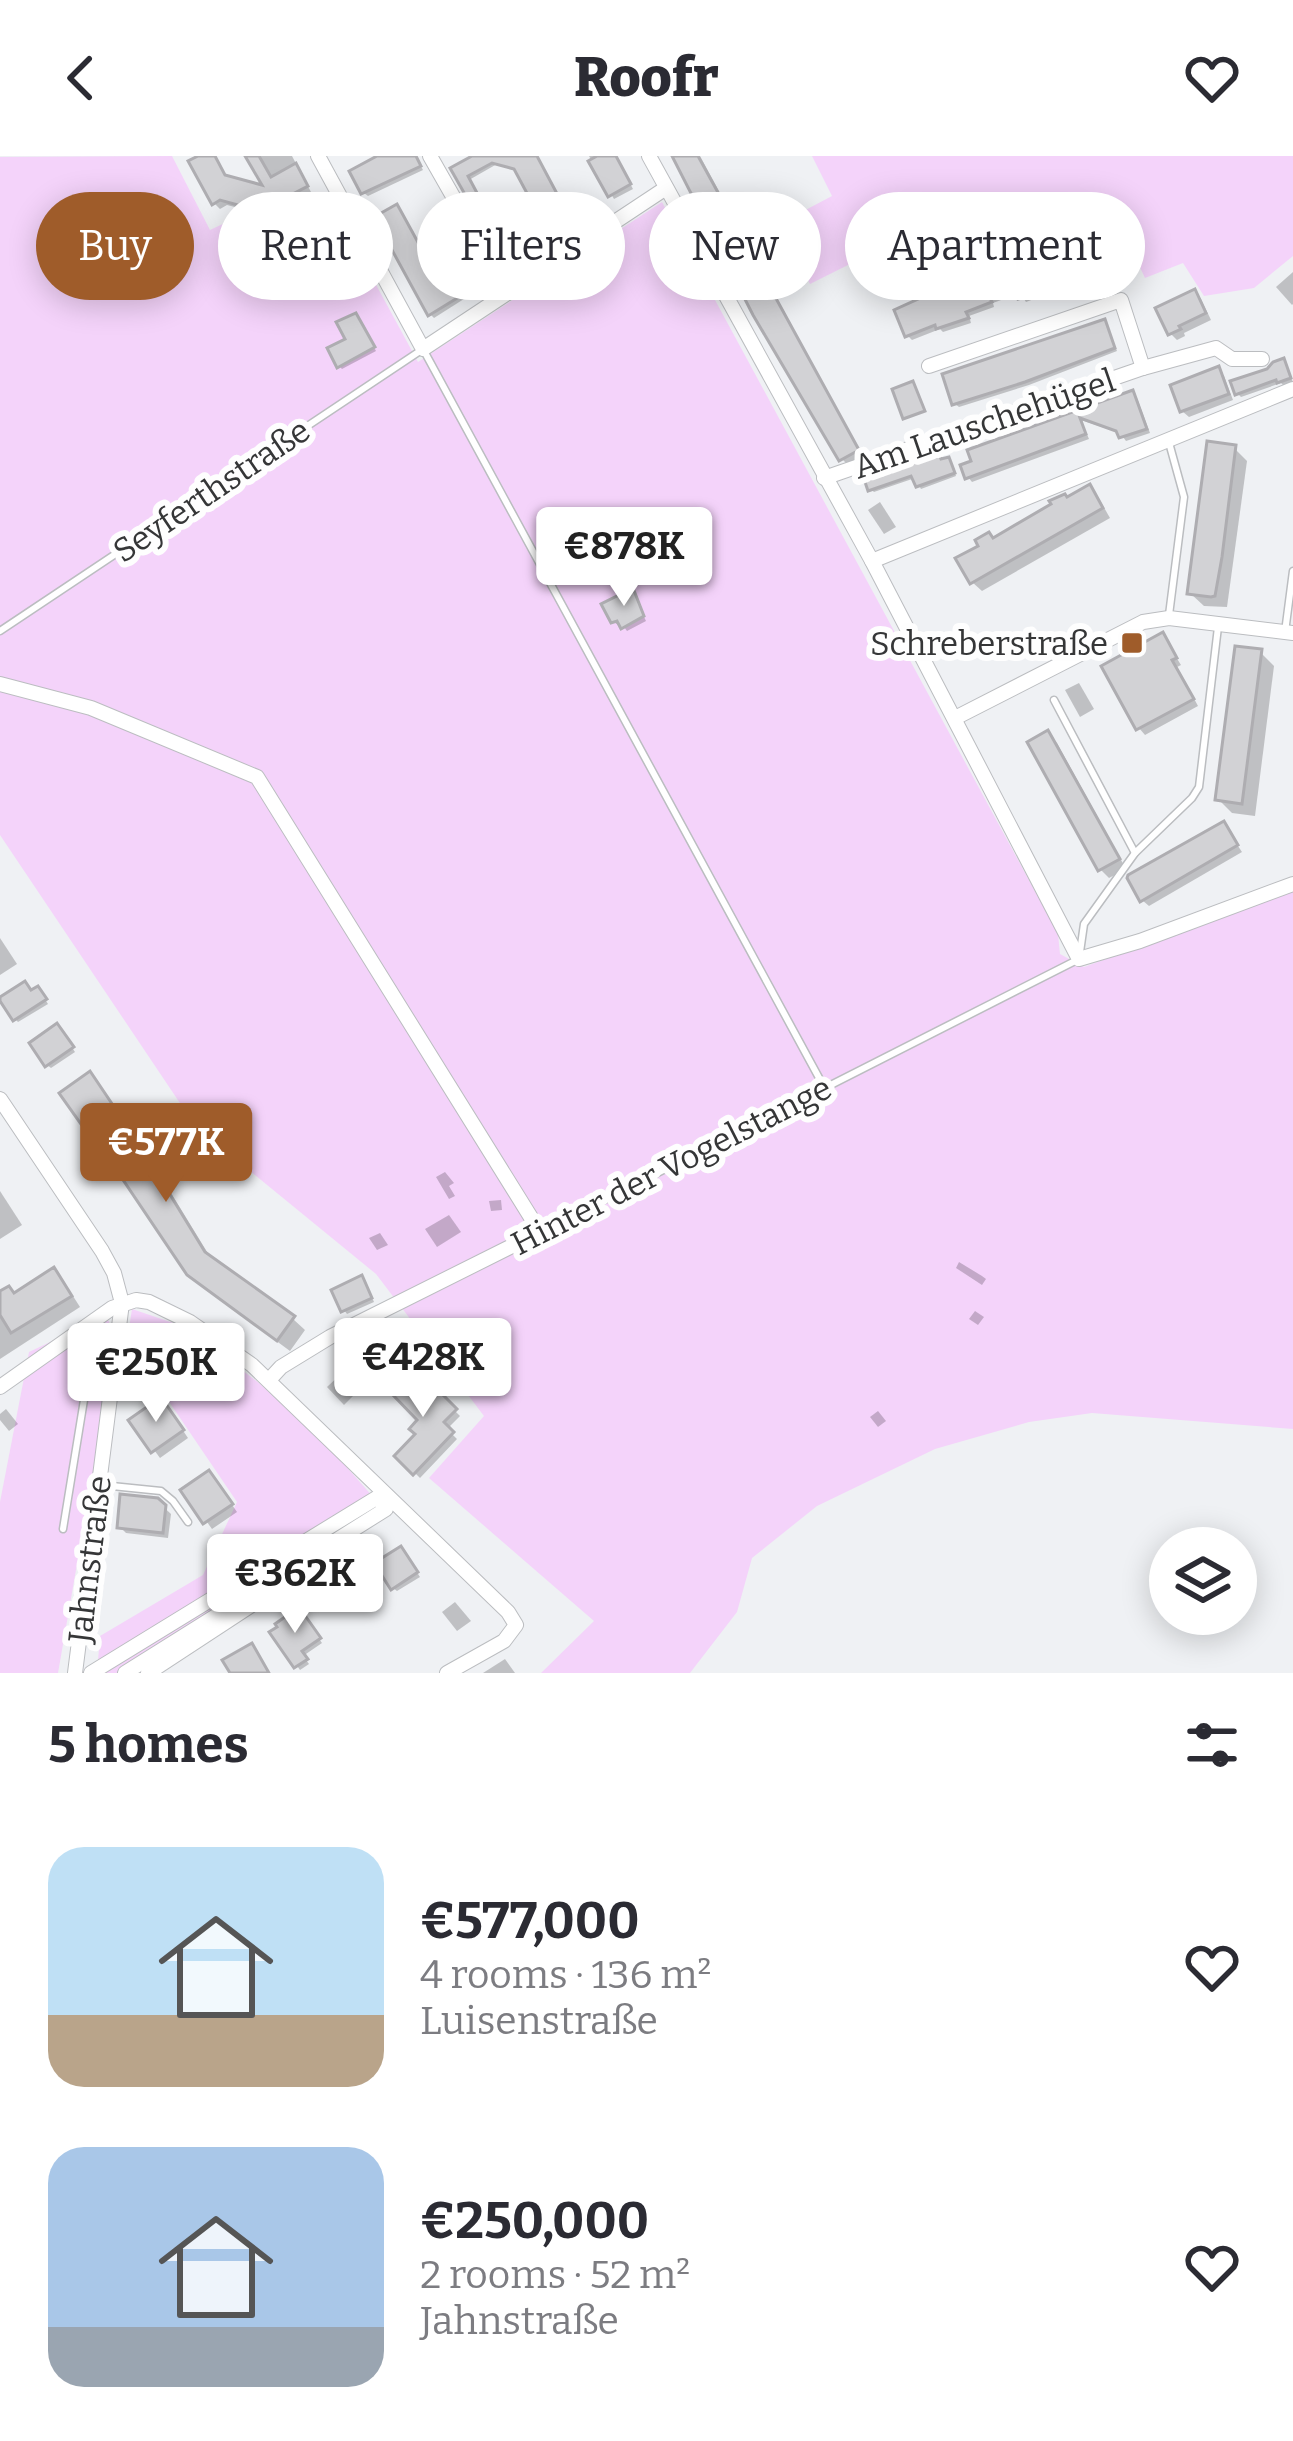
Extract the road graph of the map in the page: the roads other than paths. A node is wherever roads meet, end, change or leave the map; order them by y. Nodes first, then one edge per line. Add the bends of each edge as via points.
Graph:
1 (430, 156) edge
2 (649, 156) edge
3 (326, 158) edge
4 (666, 188) junction
5 (450, 192) edge
6 (625, 215) edge
7 (497, 300) edge
8 (423, 349) junction
9 (1262, 359) dead end
10 (929, 366) dead end
11 (1143, 368) junction
12 (1293, 388) edge
13 (1168, 438) junction
14 (824, 478) junction
15 (872, 561) junction
16 (1293, 571) edge
17 (1168, 618) junction
18 (1218, 624) junction
19 (0, 631) edge
20 (1289, 633) edge
21 (0, 684) edge
22 (1054, 700) dead end
23 (955, 718) junction
24 (1135, 853) junction
25 (1293, 884) edge
26 (1079, 959) junction
27 (824, 1087) junction
28 (0, 1100) edge
29 (539, 1232) junction
30 (122, 1303) junction
31 (117, 1340) junction
32 (268, 1380) junction
33 (0, 1387) edge
34 (98, 1484) junction
35 (399, 1507) junction
36 (188, 1522) dead end
37 (63, 1529) dead end
38 (75, 1673) edge
39 (91, 1673) edge
40 (125, 1673) edge
41 (148, 1673) edge
42 (447, 1673) edge

1 - 5 street
2 - 4 street
3 - 8 street
4 - 6 street, Seyferthstraße
4 - 14 street
7 - 8 street, Seyferthstraße
8 - 19 lane, Seyferthstraße
8 - 27 lane
9 - 11 street, Am Lauschehügel via 1232,359 1216,348
10 - 11 street, Am Lauschehügel via 1121,300
11 - 14 street, Am Lauschehügel
12 - 13 street
13 - 15 street
13 - 17 lane via 1184,497
14 - 15 street
15 - 23 street
16 - 20 lane
17 - 18 street
17 - 23 street via 1143,622
18 - 20 street
18 - 24 lane via 1199,787
21 - 29 street via 92,708 256,778
22 - 24 lane
23 - 26 street
24 - 26 lane via 1084,924
25 - 26 street
26 - 27 lane, Hinter der Vogelstange
27 - 29 lane, Hinter der Vogelstange
28 - 30 street via 103,1251
29 - 32 street, Hinter der Vogelstange via 330,1337
30 - 31 street, Jahnstraße
30 - 32 street via 165,1309
30 - 33 street
31 - 34 street, Jahnstraße
31 - 37 lane via 89,1363
32 - 35 street
34 - 36 lane via 161,1491
34 - 38 street, Jahnstraße
35 - 41 street
35 - 42 street via 515,1625 504,1641
39 - 40 street via 378,1497 383,1503 386,1509

